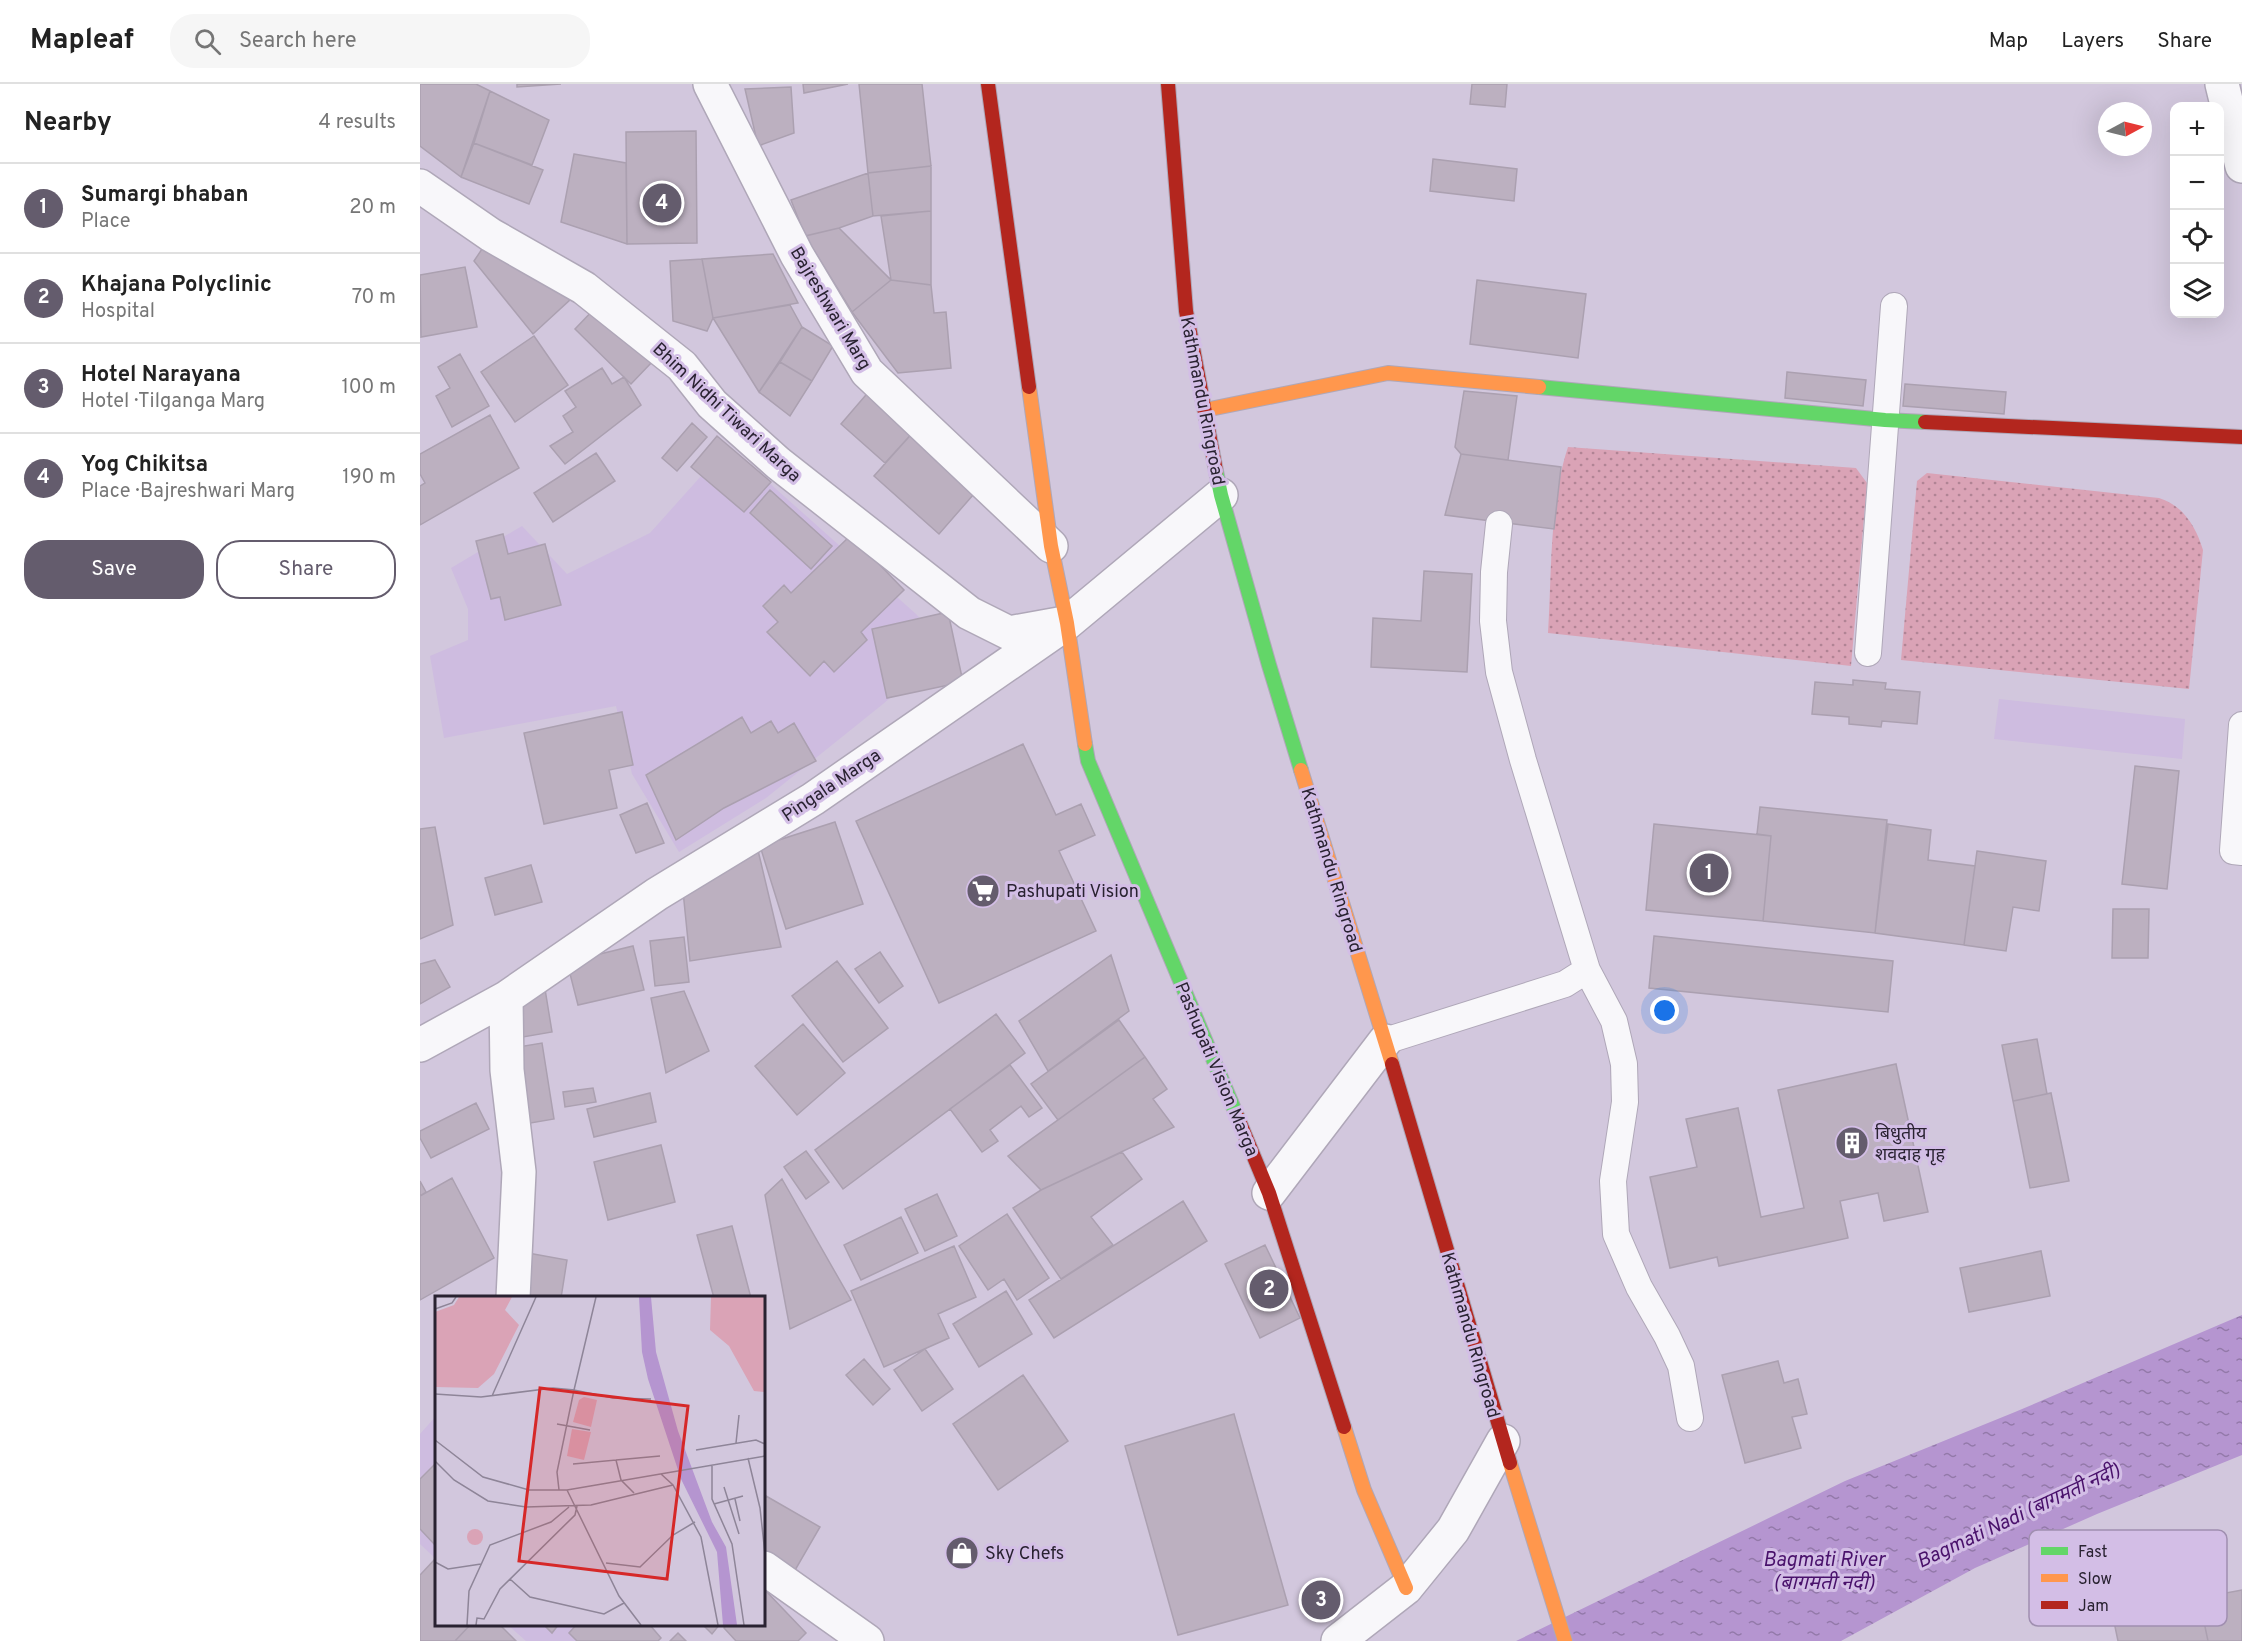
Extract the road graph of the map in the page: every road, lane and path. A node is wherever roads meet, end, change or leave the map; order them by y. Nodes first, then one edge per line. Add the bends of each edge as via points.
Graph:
1 (710, 84) edge
2 (988, 84) edge
3 (1168, 84) edge
4 (2222, 84) edge
5 (2242, 166) edge
6 (420, 186) edge
7 (1894, 306) dead end
8 (1205, 410) junction
9 (1885, 420) junction
10 (2242, 437) edge
11 (1221, 495) junction
12 (1499, 524) dead end
13 (1051, 546) junction
14 (1067, 623) junction
15 (1868, 653) dead end
16 (2242, 725) edge
17 (2242, 852) edge
18 (1587, 970) junction
19 (506, 998) junction
20 (1385, 1041) junction
21 (420, 1045) edge
22 (1269, 1193) junction
23 (513, 1296) edge
24 (1690, 1418) dead end
25 (1503, 1441) junction
26 (765, 1569) edge
27 (1406, 1588) junction
28 (867, 1641) edge
29 (1338, 1641) edge
30 (1566, 1641) edge

1 - 13 street, Bajreshwari Marg via 797,255 867,372
2 - 13 main road, Pashupati Vision Marga
3 - 8 main road, Kathmandu Ringroad via 1186,311
4 - 5 street
6 - 14 street, Bhim Nidhi Tiwari Marga via 490,235 584,288 682,366 712,404 778,463 969,613 1010,633
7 - 9 lane
8 - 9 main road via 1388,373
8 - 11 main road, Kathmandu Ringroad
9 - 10 main road
9 - 15 lane
11 - 14 street, Pingala Marga
11 - 20 main road, Kathmandu Ringroad
12 - 18 lane via 1493,621 1499,672
13 - 14 main road, Pashupati Vision Marga
14 - 19 street, Pingala Marga via 813,799 657,894
14 - 22 main road, Pashupati Vision Marga via 1089,761
16 - 17 lane via 2233,851
18 - 20 lane via 1565,984
18 - 24 lane via 1614,1021 1624,1064 1625,1102 1613,1180 1616,1234 1681,1366
19 - 21 street, Pingala Marga
19 - 23 street via 507,1070 519,1172
20 - 22 street
20 - 25 main road, Kathmandu Ringroad
22 - 27 main road, Pashupati Vision Marga via 1364,1490
25 - 27 street via 1453,1530
25 - 30 main road, Kathmandu Ringroad
26 - 28 street
27 - 29 street

